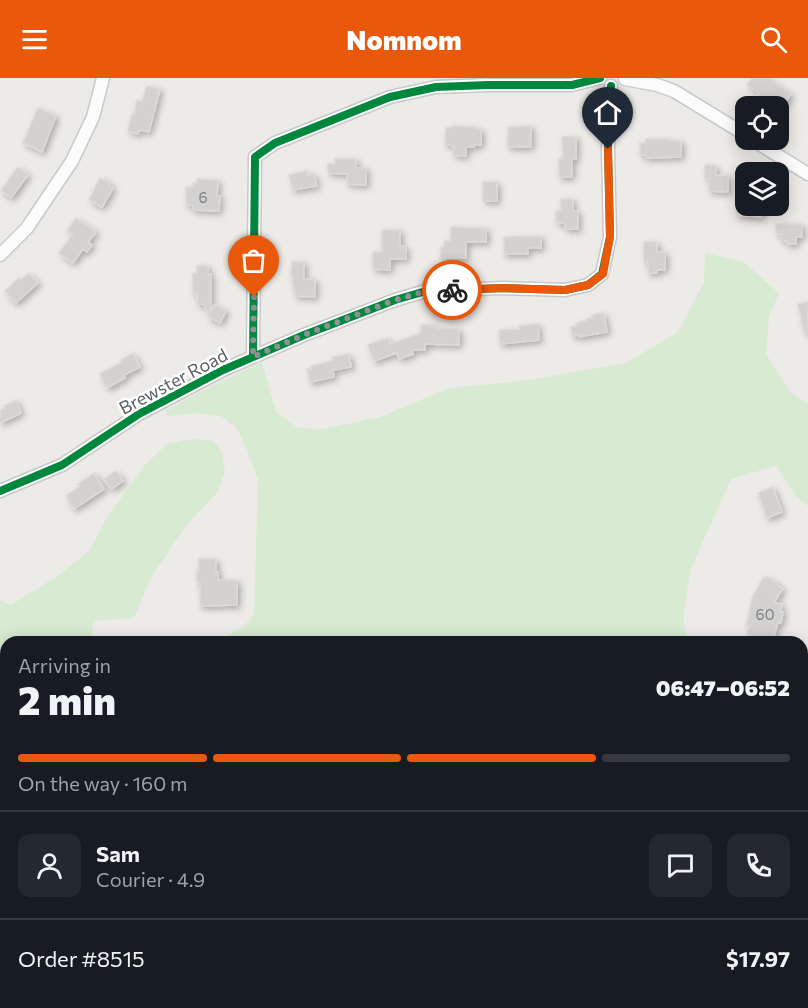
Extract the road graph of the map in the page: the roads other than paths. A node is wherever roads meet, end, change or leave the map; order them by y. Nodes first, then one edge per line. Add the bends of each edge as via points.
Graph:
1 (103, 78) edge
2 (625, 79) edge
3 (605, 81) edge
4 (735, 128) edge
5 (769, 150) edge
6 (808, 174) edge
7 (0, 255) edge
8 (253, 357) junction
9 (0, 491) edge

1 - 7 street via 93,117 72,161 27,228
2 - 3 street via 614,87
2 - 4 street via 674,90
3 - 8 street, Brewster Road via 609,104 610,237 603,274 588,285 565,290 426,291
3 - 8 street via 436,87 390,97 275,143 255,157
5 - 6 street
8 - 9 street, Brewster Road via 139,414 62,465

